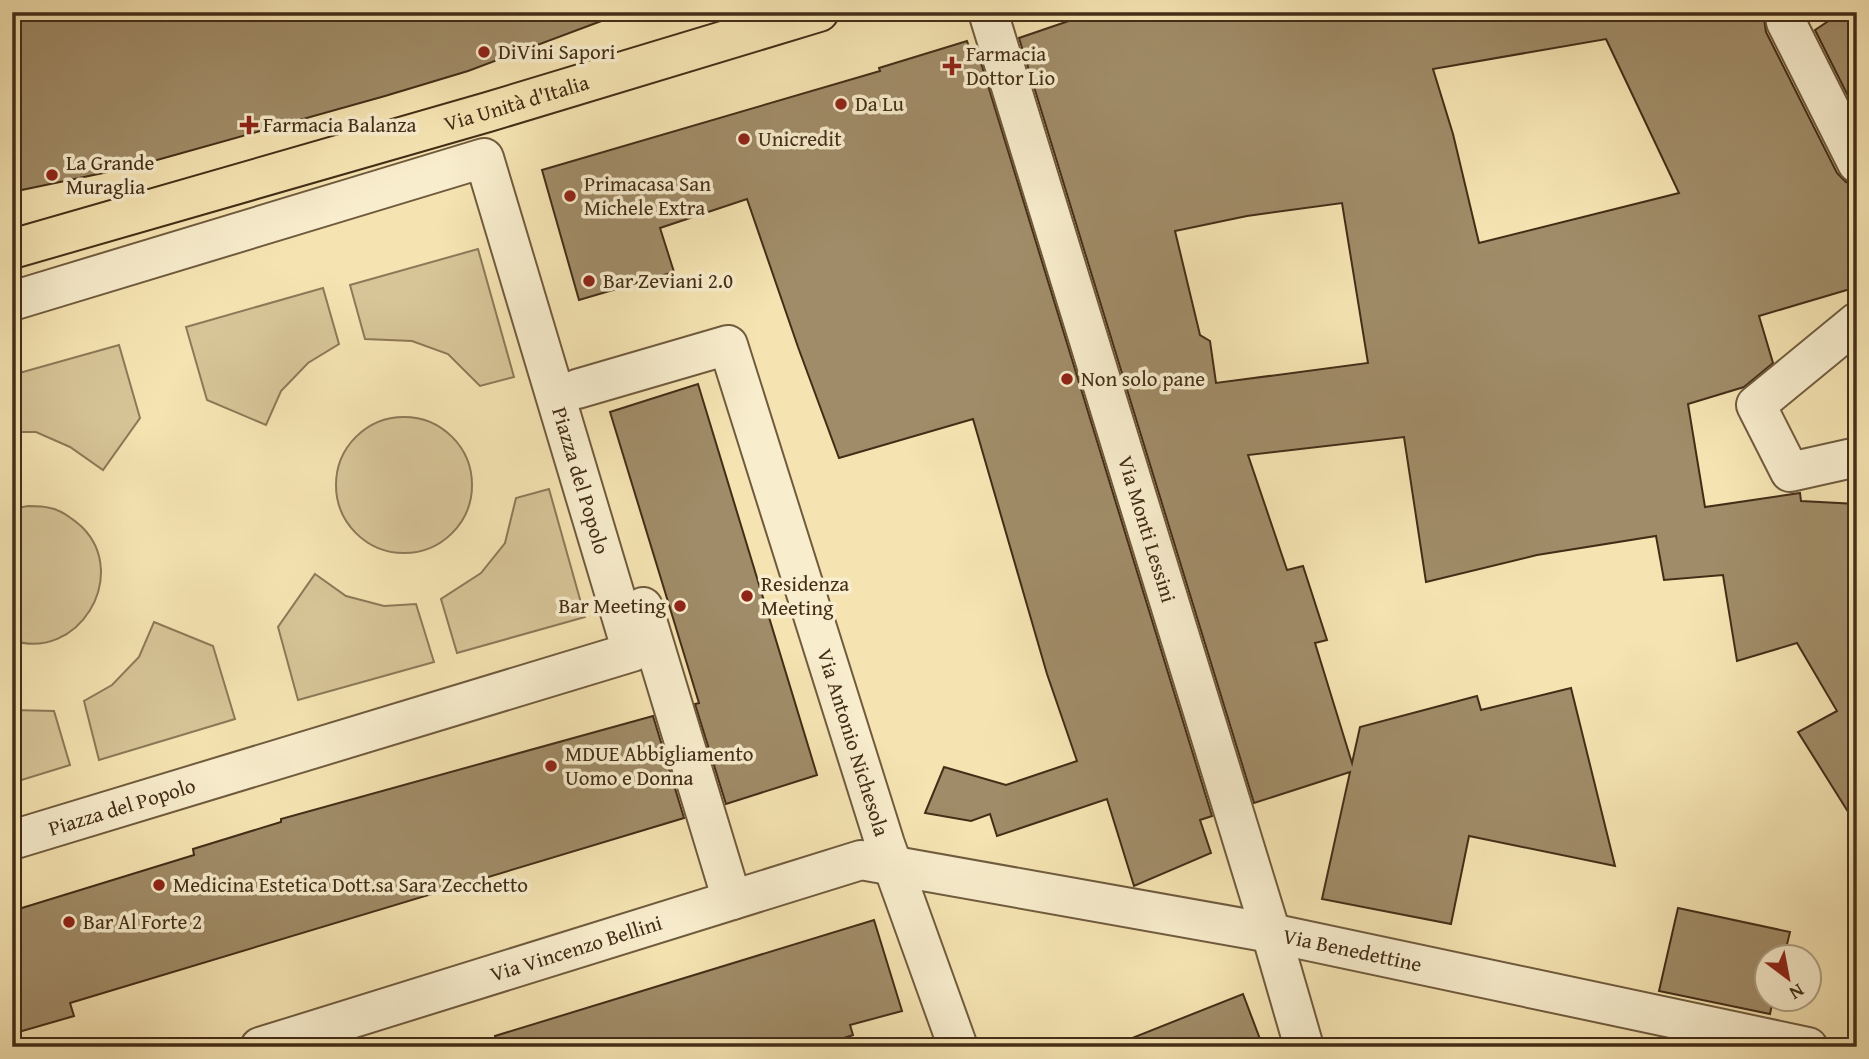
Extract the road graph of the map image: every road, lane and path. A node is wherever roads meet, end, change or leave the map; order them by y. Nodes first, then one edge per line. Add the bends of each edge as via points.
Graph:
1 (818, 12) edge
2 (988, 12) edge
3 (1784, 12) edge
4 (488, 112) junction
5 (1857, 163) edge
6 (12, 249) edge
7 (12, 301) edge
8 (1857, 322) edge
9 (577, 389) junction
10 (1857, 457) edge
11 (12, 841) edge
12 (892, 866) junction
13 (732, 900) junction
14 (1271, 933) junction
15 (260, 1047) edge
16 (958, 1047) edge
17 (1304, 1047) edge
18 (1808, 1047) edge

1 - 4 main road, Via Unità d'Italia
2 - 14 street, Via Monti Lessini
3 - 5 street
4 - 6 main road, Via Unità d'Italia
4 - 9 street, Piazza del Popolo
7 - 11 street, Piazza del Popolo via 484,158 632,652
8 - 10 street via 1756,405 1790,472
9 - 12 street, Via Antonio Nichesola via 728,345
9 - 13 street, Piazza del Popolo
12 - 13 street, Via Vincenzo Bellini via 861,860
12 - 14 street, Via Benedettine
12 - 16 street, Via Antonio Nichesola
13 - 15 street, Via Vincenzo Bellini
14 - 17 street, Via Monti Lessini
14 - 18 street, Via Benedettine

